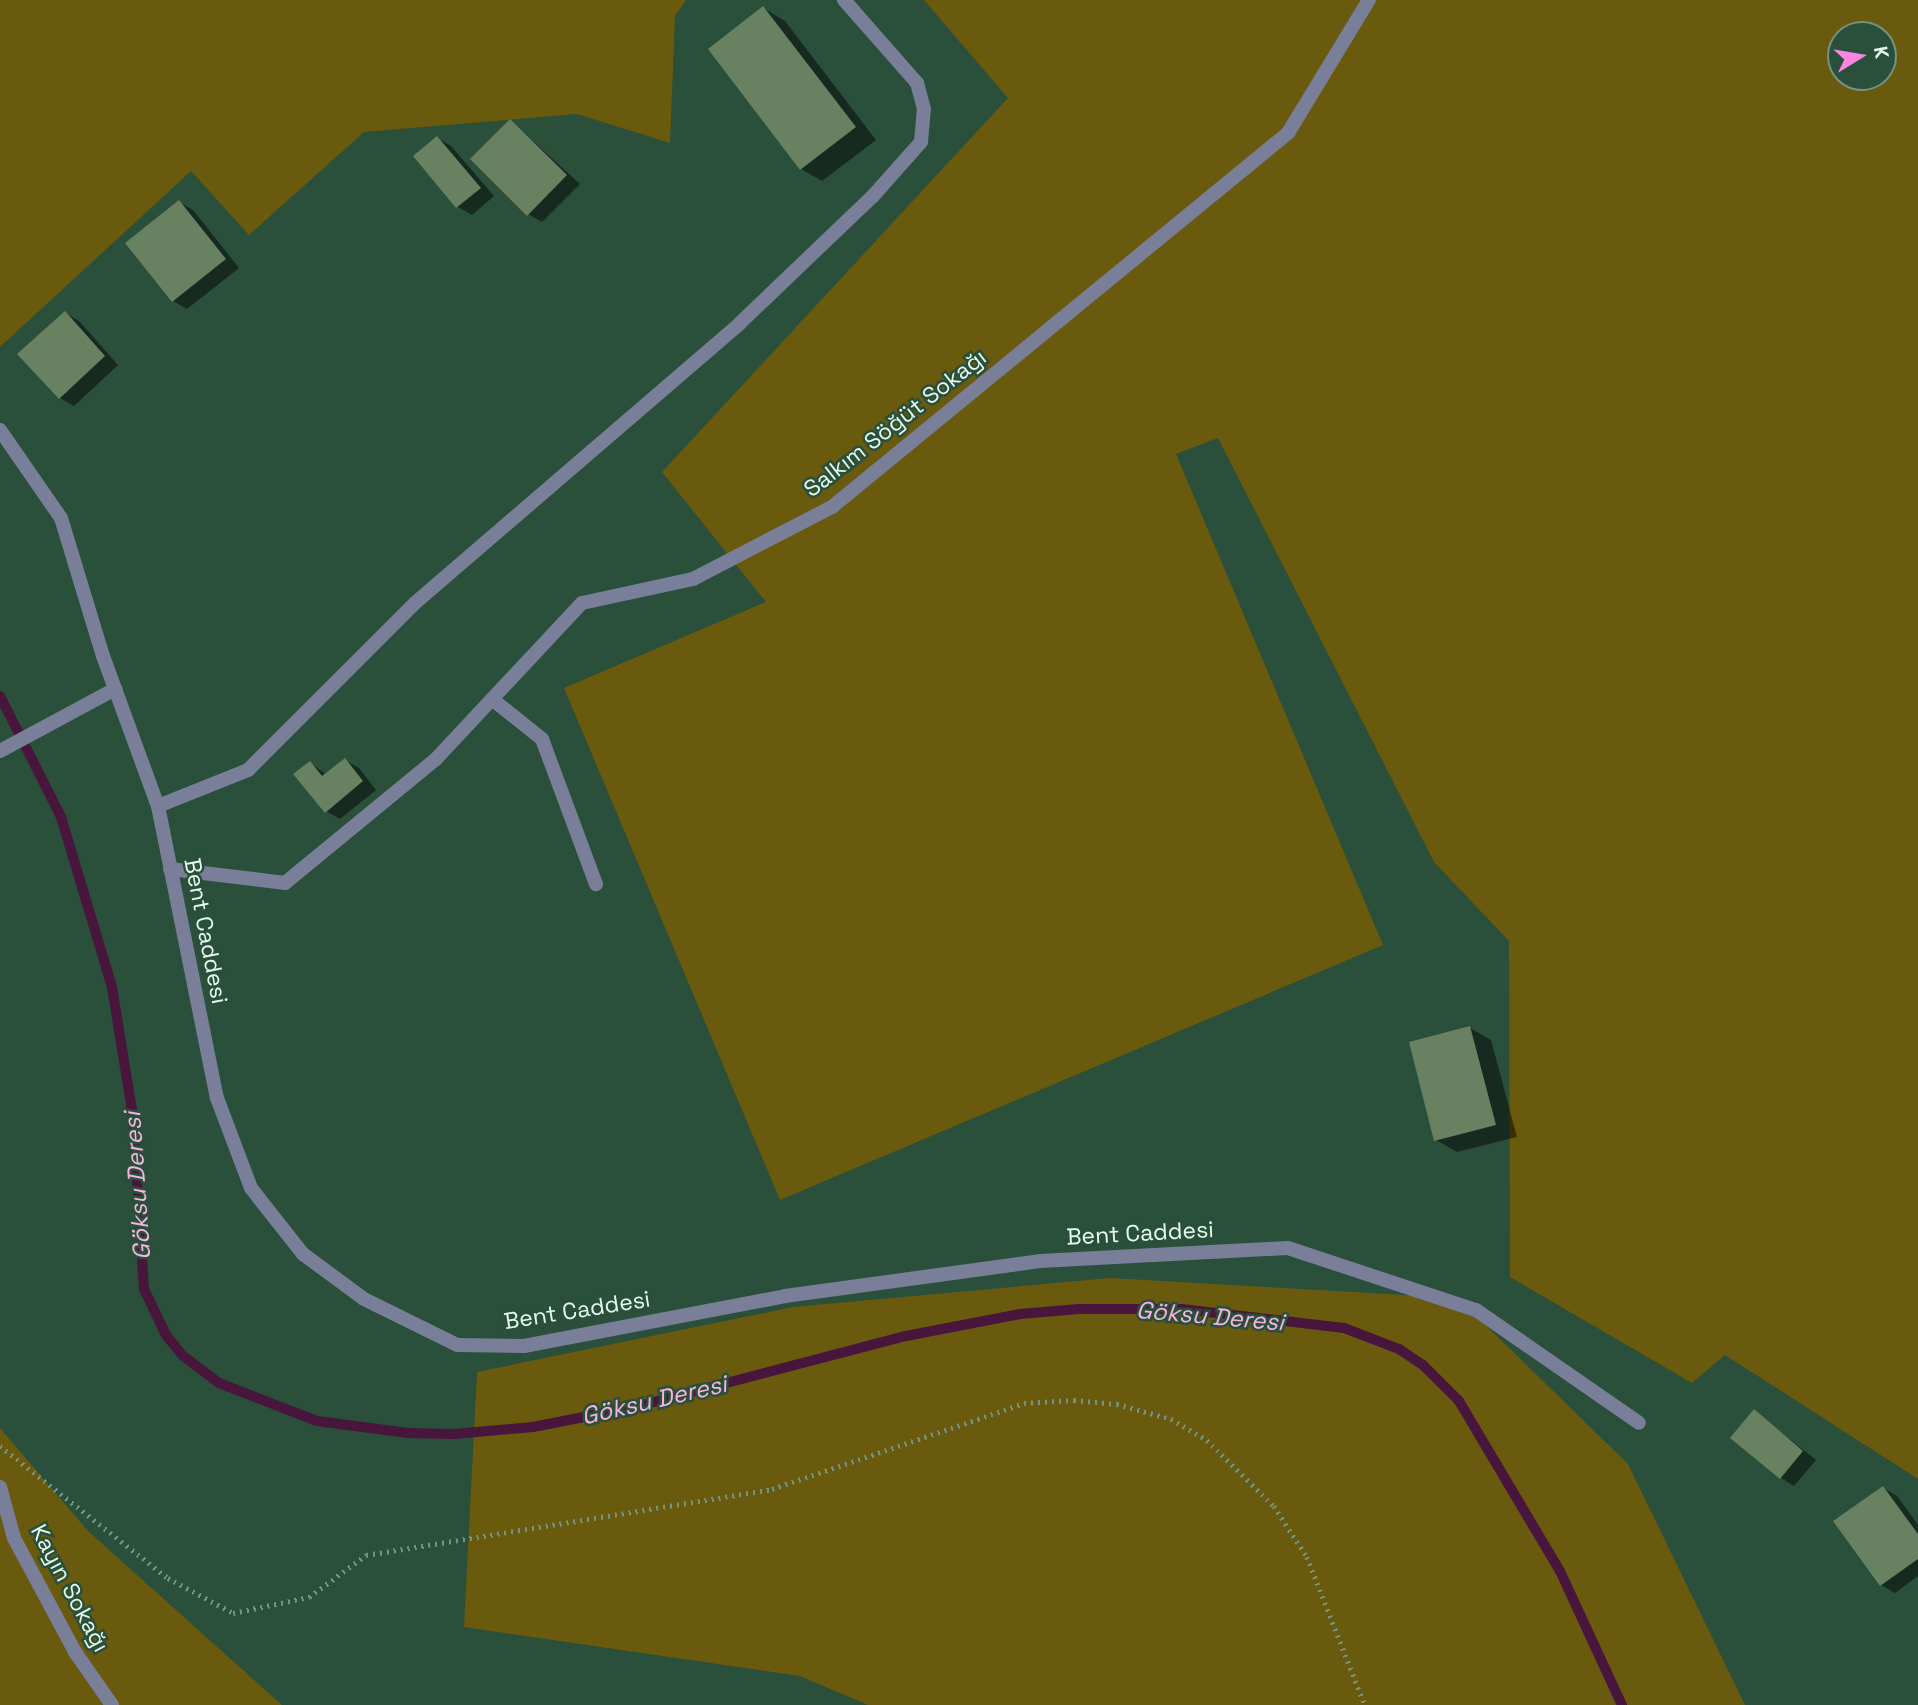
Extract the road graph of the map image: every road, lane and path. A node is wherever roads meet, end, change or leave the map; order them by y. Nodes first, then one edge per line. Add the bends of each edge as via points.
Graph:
1 (844, 0) edge
2 (1370, 0) edge
3 (0, 430) edge
4 (114, 689) junction
5 (492, 699) junction
6 (0, 751) edge
7 (158, 806) junction
8 (170, 869) junction
9 (596, 884) dead end
10 (1639, 1423) dead end
11 (0, 1446) edge
12 (0, 1487) edge
13 (111, 1705) edge
14 (1365, 1705) edge

1 - 7 street via 917,83 924,109 921,142 873,196 740,323 415,603 248,770
2 - 5 street, Salkım Söğüt Sokağı via 1288,133 832,507 693,579 582,603
3 - 4 street, Bent Caddesi via 61,518
4 - 6 street
4 - 7 street, Bent Caddesi
5 - 8 street, Salkım Söğüt Sokağı via 435,760 285,883
5 - 9 street via 542,739
7 - 8 street, Bent Caddesi
8 - 10 street, Bent Caddesi via 217,1098 251,1188 303,1254 364,1299 457,1345 524,1346 785,1296 1040,1261 1289,1248 1476,1310
11 - 14 path via 168,1578 233,1613 309,1597 366,1555 772,1489 1024,1403 1074,1400 1117,1404 1171,1419 1207,1440 1274,1506 1313,1569
12 - 13 street, Kayın Sokağı via 14,1538 75,1652

